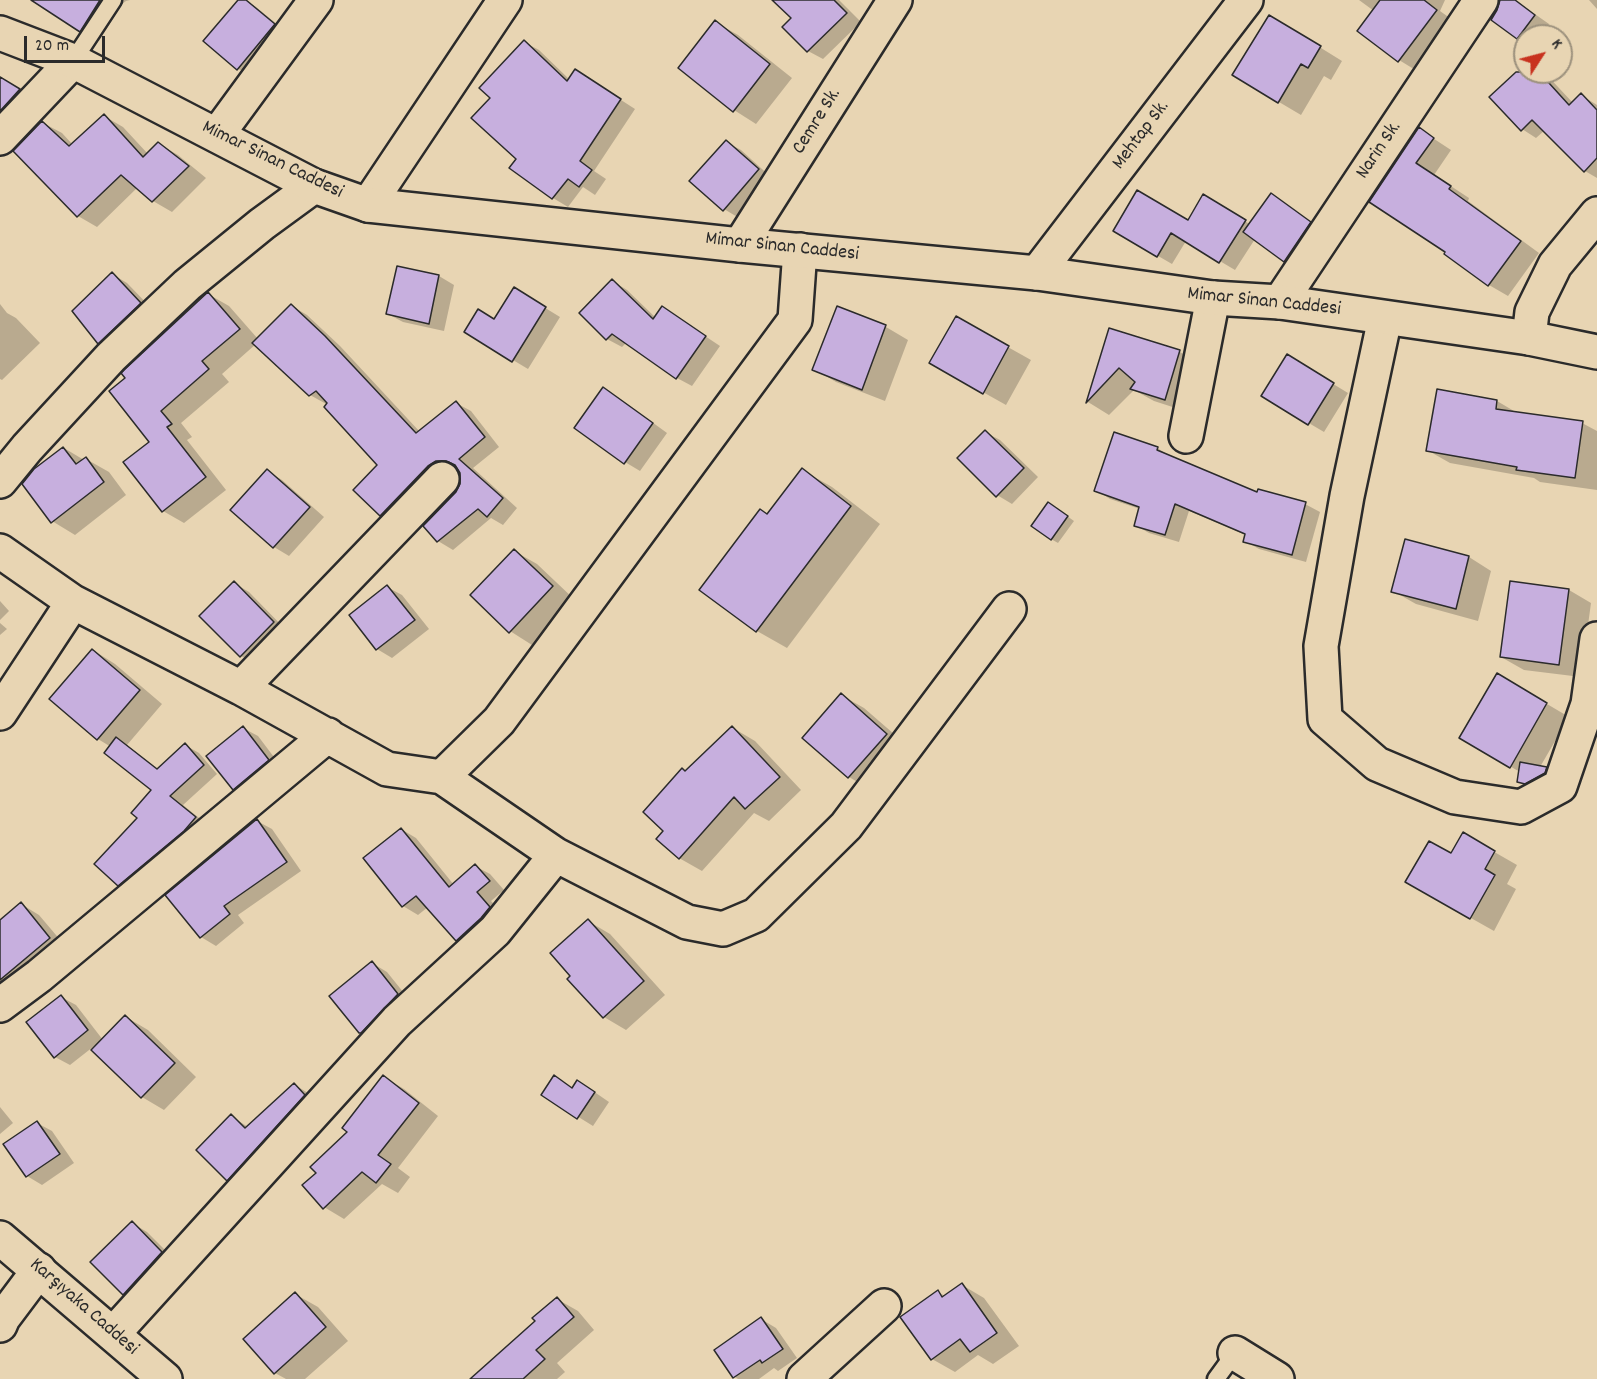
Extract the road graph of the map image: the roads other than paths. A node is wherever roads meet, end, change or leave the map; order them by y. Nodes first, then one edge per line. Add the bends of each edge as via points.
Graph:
1 (113, 0) edge
2 (316, 0) edge
3 (505, 0) edge
4 (895, 0) edge
5 (1246, 0) edge
6 (1481, 0) edge
7 (0, 33) edge
8 (73, 61) junction
9 (217, 135) junction
10 (0, 138) edge
11 (314, 186) junction
12 (368, 205) junction
13 (1597, 214) edge
14 (740, 245) junction
15 (800, 250) junction
16 (1037, 273) junction
17 (1213, 298) junction
18 (1280, 302) junction
19 (1385, 318) junction
20 (1529, 338) junction
21 (1597, 352) edge
22 (1186, 436) dead end
23 (442, 479) dead end
24 (0, 481) edge
25 (0, 551) edge
26 (73, 602) junction
27 (1009, 609) dead end
28 (1597, 639) edge
29 (241, 688) junction
30 (0, 713) edge
31 (328, 735) junction
32 (442, 777) junction
33 (556, 855) junction
34 (0, 1005) edge
35 (0, 1238) edge
36 (39, 1270) junction
37 (884, 1306) dead end
38 (0, 1325) edge
39 (113, 1334) junction
40 (1235, 1353) joint
41 (165, 1379) edge
42 (804, 1379) edge
43 (1216, 1379) edge
44 (1277, 1379) edge

1 - 8 lane
2 - 9 street
3 - 12 street
4 - 14 street, Cemre Sk.
5 - 16 street, Mehtap Sk.
6 - 18 street, Narin Sk.
7 - 8 street, Mimar Sinan Caddesi
8 - 9 street, Mimar Sinan Caddesi
8 - 10 street
9 - 11 street, Mimar Sinan Caddesi
11 - 12 street, Mimar Sinan Caddesi
11 - 24 street via 187,285 111,357
12 - 14 street, Mimar Sinan Caddesi
13 - 20 street via 1555,265 1532,312
14 - 15 street, Mimar Sinan Caddesi
15 - 16 street, Mimar Sinan Caddesi
15 - 32 street via 795,320 499,722
16 - 17 street, Mimar Sinan Caddesi
17 - 18 street, Mimar Sinan Caddesi
17 - 22 street
18 - 19 street, Mimar Sinan Caddesi
19 - 20 street, Mimar Sinan Caddesi
19 - 28 street via 1347,496 1321,646 1325,719 1377,764 1455,797 1521,807 1560,786 1588,704
20 - 21 street, Mimar Sinan Caddesi
23 - 29 street
25 - 26 street
26 - 29 street
26 - 30 street
27 - 33 street via 846,826 756,915 723,929 687,922
29 - 31 street
31 - 32 street via 387,769
31 - 34 street
32 - 33 street
33 - 39 street via 495,931 398,1021
35 - 36 street, Karşıyaka Caddesi
36 - 38 street
36 - 39 street, Karşıyaka Caddesi
37 - 42 street
39 - 41 street, Karşıyaka Caddesi
40 - 43 lane
40 - 44 street

